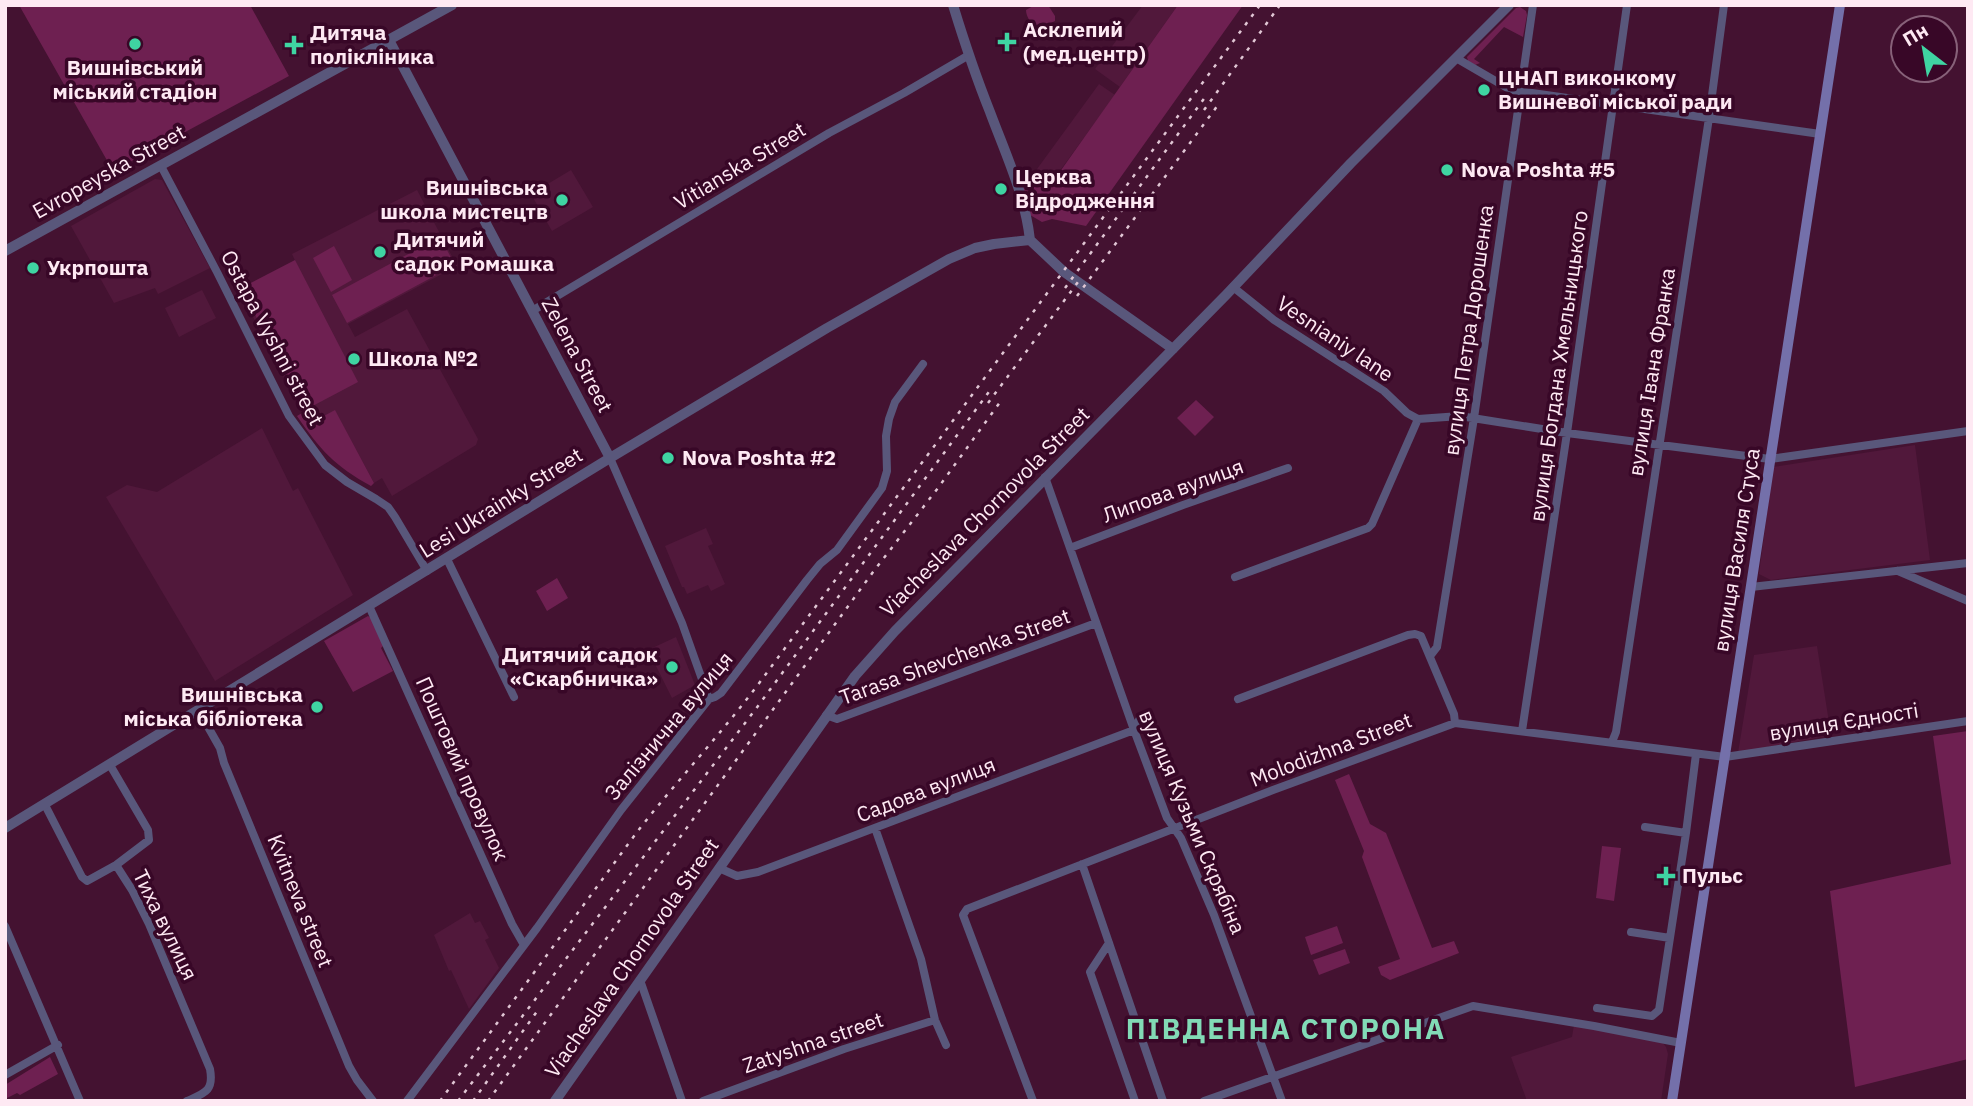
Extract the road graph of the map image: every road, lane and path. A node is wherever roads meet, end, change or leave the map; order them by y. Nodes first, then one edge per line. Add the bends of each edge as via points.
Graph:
1 (453, 5) edge
2 (953, 5) edge
3 (1509, 5) edge
4 (1533, 5) edge
5 (1627, 5) edge
6 (1724, 5) edge
7 (1840, 5) edge
8 (388, 40) junction
9 (969, 55) junction
10 (1456, 58) junction
11 (1521, 92) junction
12 (1615, 105) junction
13 (1709, 118) junction
14 (1820, 134) junction
15 (161, 166) junction
16 (1030, 240) junction
17 (5, 251) edge
18 (1233, 287) junction
19 (532, 311) junction
20 (1173, 349) junction
21 (923, 364) dead end
22 (1474, 418) junction
23 (1418, 419) junction
24 (1968, 431) edge
25 (1567, 433) junction
26 (1658, 446) junction
27 (610, 458) junction
28 (1770, 459) junction
29 (1289, 468) dead end
30 (1045, 477) junction
31 (1070, 548) junction
32 (447, 559) junction
33 (1968, 563) edge
34 (1895, 570) junction
35 (427, 572) junction
36 (1235, 577) dead end
37 (1751, 587) junction
38 (1968, 601) edge
39 (369, 606) junction
40 (1096, 623) junction
41 (1430, 656) junction
42 (514, 697) dead end
43 (709, 699) junction
44 (1238, 699) dead end
45 (199, 711) junction
46 (826, 715) junction
47 (1139, 720) dead end
48 (1968, 721) edge
49 (1455, 723) junction
50 (1134, 730) junction
51 (1521, 731) junction
52 (1612, 742) junction
53 (1696, 754) junction
54 (1725, 757) junction
55 (110, 765) junction
56 (44, 805) junction
57 (1645, 827) dead end
58 (5, 828) edge
59 (875, 828) junction
60 (1175, 828) junction
61 (1686, 833) junction
62 (1082, 864) junction
63 (116, 865) junction
64 (719, 868) junction
65 (5, 926) edge
66 (1631, 932) dead end
67 (1670, 938) junction
68 (1109, 943) junction
69 (524, 945) junction
70 (640, 980) junction
71 (1597, 1008) dead end
72 (935, 1020) junction
73 (1681, 1043) junction
74 (58, 1045) junction
75 (946, 1045) dead end
76 (5, 1075) edge
77 (1273, 1076) junction
78 (80, 1101) edge
79 (187, 1101) edge
80 (373, 1101) edge
81 (407, 1101) edge
82 (555, 1101) edge
83 (682, 1101) edge
84 (703, 1101) edge
85 (1033, 1101) edge
86 (1135, 1101) edge
87 (1163, 1101) edge
88 (1204, 1101) edge
89 (1282, 1101) edge
90 (1672, 1101) edge

1 - 8 street, Evropeyska Street
2 - 9 street
3 - 10 street, Viacheslava Chornovola Street
4 - 11 street, вулиця Петра Дорошенка
5 - 12 street, вулиця Богдана Хмельницького
6 - 13 street, вулиця Івана Франка
7 - 14 main road, вулиця Василя Стуса
8 - 15 street, Evropeyska Street
8 - 19 street, Zelena Street
9 - 16 street via 1019,188
9 - 19 street, Vitianska Street via 827,134
10 - 11 street
10 - 18 street, Viacheslava Chornovola Street
11 - 12 street
11 - 22 street, вулиця Петра Дорошенка
12 - 13 street
12 - 25 street, вулиця Богдана Хмельницького
13 - 14 street
13 - 26 street, вулиця Івана Франка
14 - 28 main road, вулиця Василя Стуса
15 - 17 street, Evropeyska Street
15 - 35 street, Ostapa Vyshni street via 289,416 325,465 388,507
16 - 20 street via 1057,266
16 - 27 street, Lesi Ukrainky Street via 975,248 949,259
18 - 20 street, Viacheslava Chornovola Street
18 - 23 street, Vesnianiy lane
19 - 27 street, Zelena Street
20 - 30 street, Viacheslava Chornovola Street
21 - 43 street, Залізнична вулиця via 888,419 887,471 882,488 721,693
22 - 23 street
22 - 25 street
22 - 41 street, вулиця Петра Дорошенка via 1437,648
23 - 36 street via 1368,528
24 - 28 street
25 - 26 street
25 - 51 street, вулиця Богдана Хмельницького
26 - 28 street
26 - 52 street, вулиця Івана Франка
27 - 32 street, Lesi Ukrainky Street
27 - 43 street, Zelena Street via 682,623
28 - 37 main road, вулиця Василя Стуса
29 - 31 street, Липова вулиця
30 - 31 street, вулиця Кузьми Скрябіна
30 - 46 street, Viacheslava Chornovola Street via 895,631
31 - 40 street, вулиця Кузьми Скрябіна
32 - 35 street, Lesi Ukrainky Street
32 - 42 street
33 - 34 street
34 - 37 street
34 - 38 street
35 - 39 street, Lesi Ukrainky Street
37 - 54 main road, вулиця Василя Стуса
39 - 45 street, Lesi Ukrainky Street
39 - 69 street, Поштовий провулок
40 - 46 street, Tarasa Shevchenka Street via 837,719
40 - 50 street, вулиця Кузьми Скрябіна
41 - 44 street via 1421,636 1408,635
41 - 49 street
43 - 69 street, Залізнична вулиця via 621,810
45 - 55 street, Lesi Ukrainky Street
45 - 80 street, Kvitneva street via 220,748 349,1066
46 - 64 street, Viacheslava Chornovola Street
47 - 50 street
48 - 54 street, вулиця Єдності
49 - 51 street, Molodizhna Street
49 - 60 street, Molodizhna Street
50 - 59 street, Садова вулиця
50 - 60 street, вулиця Кузьми Скрябіна via 1167,818
51 - 52 street, Molodizhna Street
52 - 53 street, Molodizhna Street
53 - 54 street, Molodizhna Street
53 - 61 street
54 - 73 main road, вулиця Василя Стуса
55 - 56 street, Lesi Ukrainky Street
55 - 63 street via 148,830 149,840
56 - 58 street, Lesi Ukrainky Street
56 - 63 street, Тиха вулиця via 82,877 87,881
57 - 61 street
59 - 64 street, Садова вулиця via 758,872 737,876
59 - 72 street via 921,959
60 - 62 street, Molodizhna Street
60 - 77 street, вулиця Кузьми Скрябіна
61 - 67 street
62 - 68 street
62 - 85 street, Molodizhna Street via 967,909 963,915
63 - 79 street, Тиха вулиця via 149,924 210,1069 210,1088
64 - 70 street, Viacheslava Chornovola Street
65 - 74 street
66 - 67 street
67 - 71 street via 1660,1010 1652,1016
68 - 86 street via 1090,972
68 - 87 street
69 - 81 street, Залізнична вулиця
70 - 82 street, Viacheslava Chornovola Street
70 - 83 street
72 - 75 street
72 - 84 street, Zatyshna street
73 - 77 street via 1473,1006
73 - 90 main road, вулиця Василя Стуса
74 - 76 street
74 - 78 street
77 - 88 street
77 - 89 street, вулиця Кузьми Скрябіна

